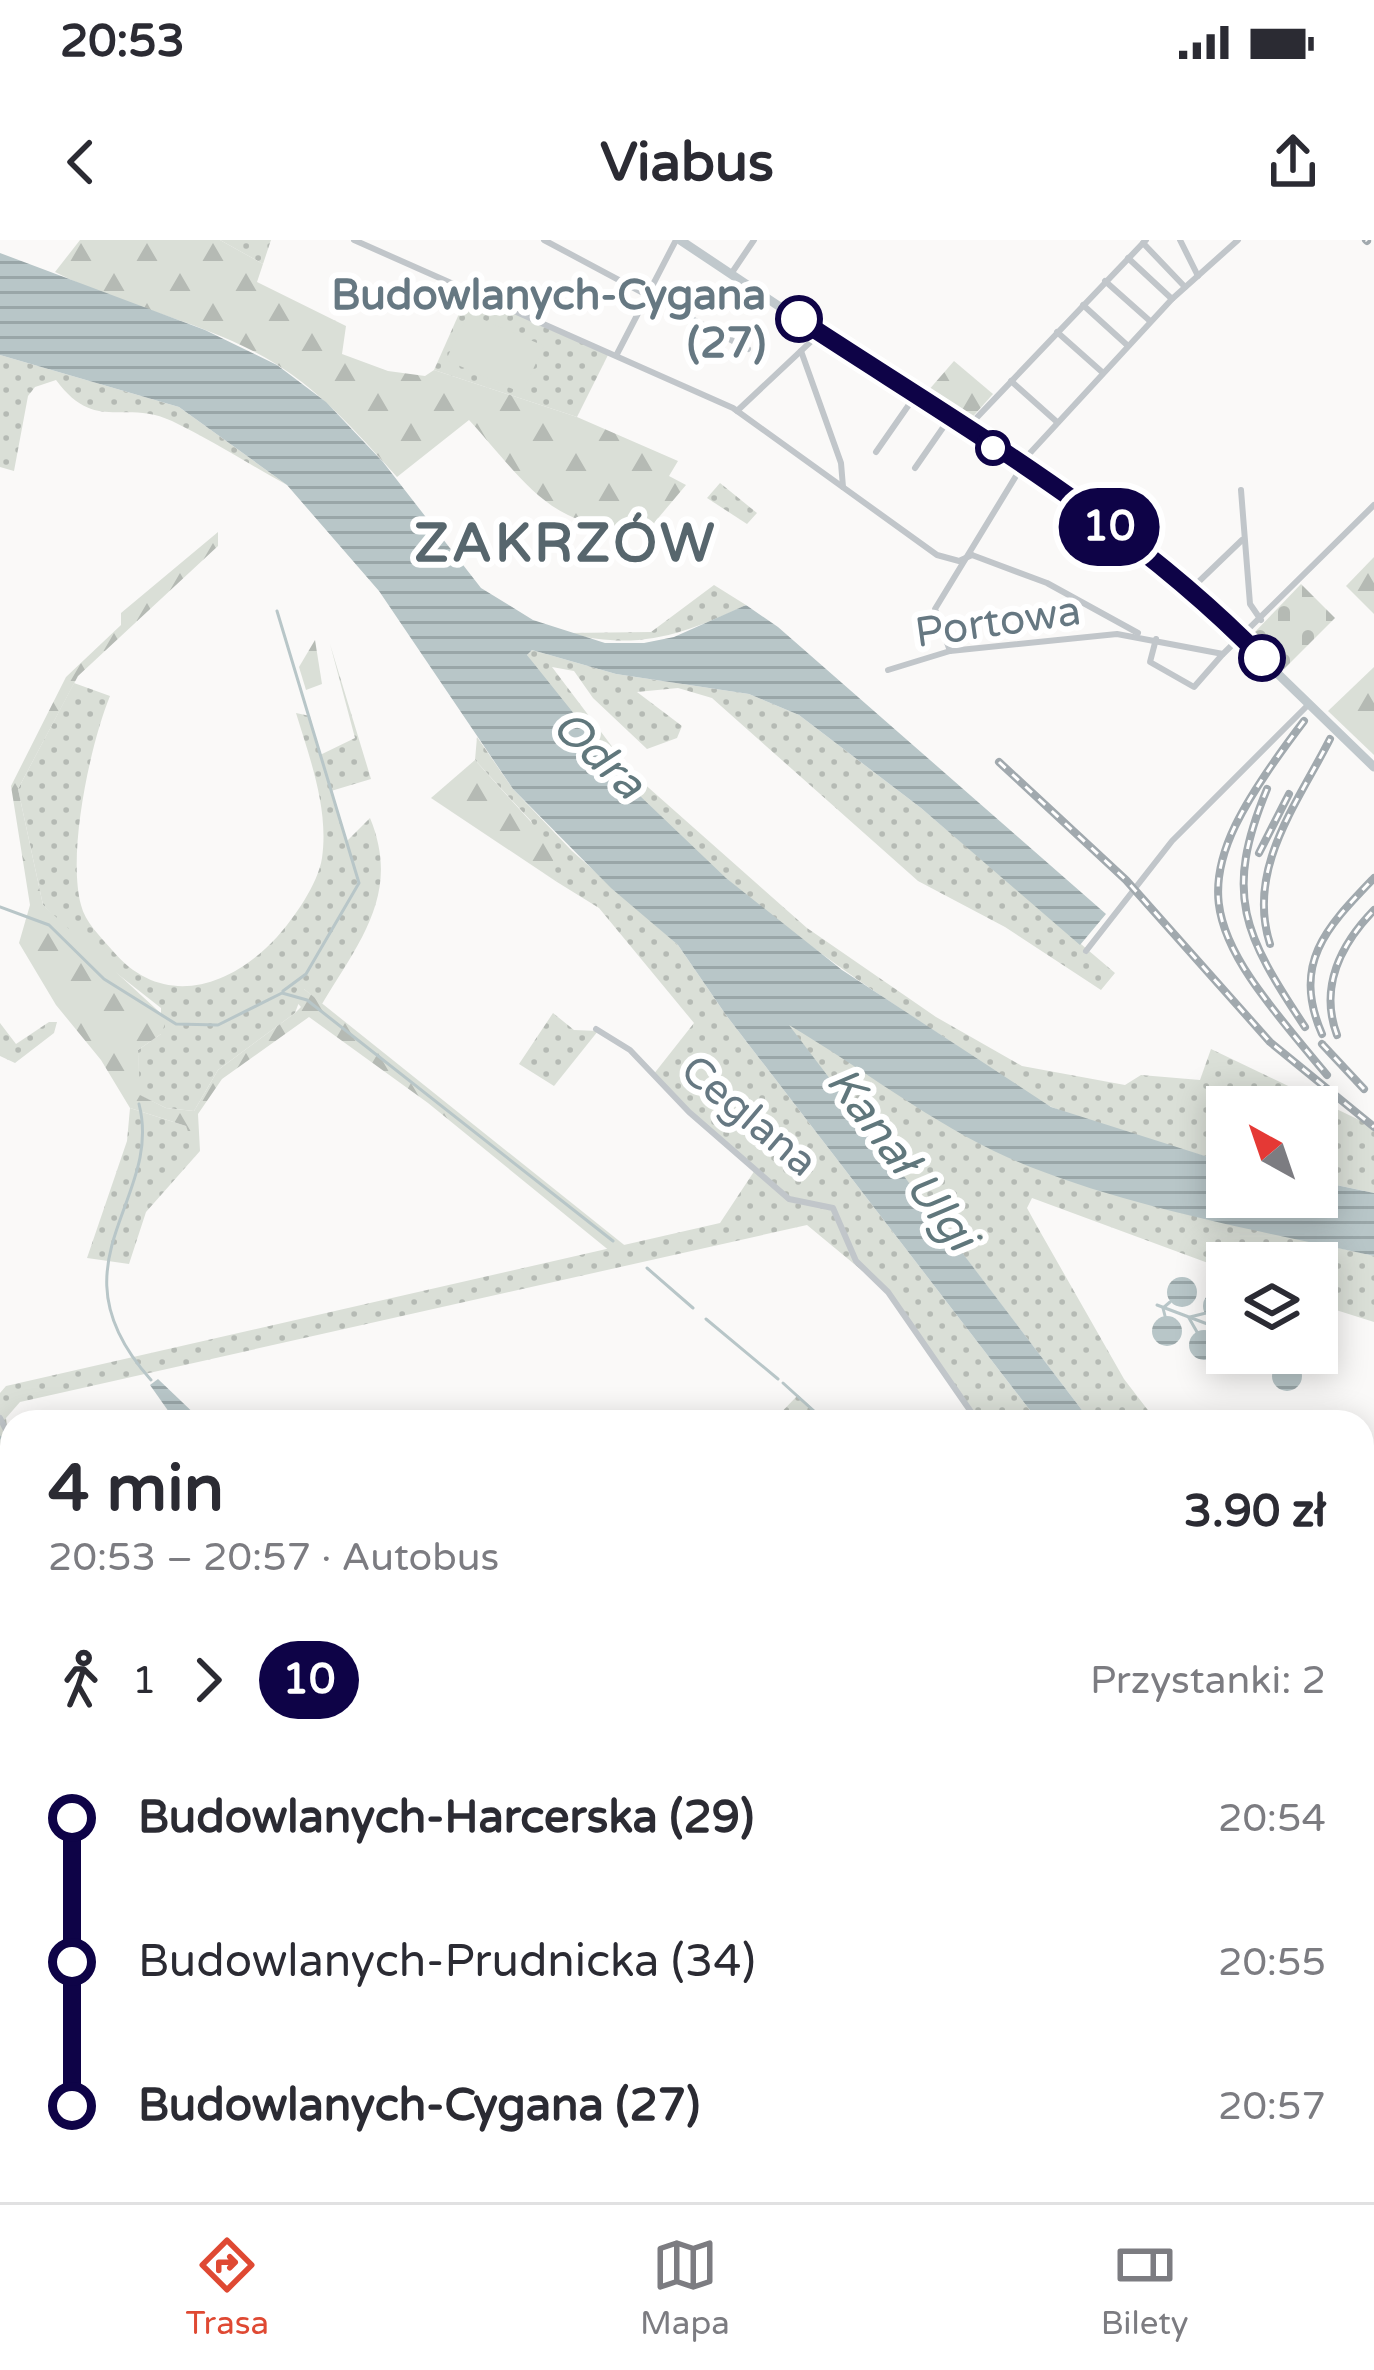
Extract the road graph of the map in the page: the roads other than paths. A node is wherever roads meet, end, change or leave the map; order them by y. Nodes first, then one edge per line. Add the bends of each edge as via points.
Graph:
1 (354, 240) edge
2 (544, 240) edge
3 (678, 240) edge
4 (754, 240) edge
5 (1238, 240) edge
6 (1144, 242) edge
7 (1183, 242) edge
8 (373, 244) edge
9 (1128, 258) junction
10 (731, 274) junction
11 (1198, 276) junction
12 (1105, 281) junction
13 (1185, 286) junction
14 (647, 296) junction
15 (1172, 299) junction
16 (1083, 305) junction
17 (1150, 322) junction
18 (1057, 332) junction
19 (820, 333) junction
20 (1127, 345) junction
21 (748, 349) dead end
22 (801, 351) junction
23 (617, 354) junction
24 (1102, 372) junction
25 (1011, 381) junction
26 (915, 396) junction
27 (737, 411) junction
28 (949, 419) junction
29 (1057, 422) junction
30 (965, 430) junction
31 (876, 452) dead end
32 (1021, 466) junction
33 (915, 468) dead end
34 (843, 487) junction
35 (1241, 490) dead end
36 (1374, 505) edge
37 (1242, 539) junction
38 (972, 556) junction
39 (1190, 591) junction
40 (1261, 620) junction
41 (1119, 622) junction
42 (1117, 634) junction
43 (1141, 635) junction
44 (1243, 638) junction
45 (1156, 639) junction
46 (950, 651) junction
47 (1223, 654) junction
48 (888, 670) dead end
49 (1309, 705) junction
50 (1374, 767) edge
51 (1086, 951) dead end
52 (596, 1029) dead end
53 (970, 1410) edge

1 - 8 street
2 - 14 street
3 - 10 main road
3 - 14 street
4 - 10 street
5 - 11 street
6 - 9 street
6 - 13 street
7 - 11 street
8 - 23 street
9 - 12 street
9 - 15 street
10 - 19 main road
11 - 13 street
12 - 16 street
12 - 17 street
13 - 15 street
14 - 21 street
14 - 23 street
15 - 17 street
16 - 18 street
16 - 20 street
17 - 20 street
18 - 24 street
18 - 25 street
19 - 22 street
19 - 26 main road
20 - 24 street
22 - 27 street
22 - 34 street
23 - 27 street
24 - 29 street
25 - 29 street
25 - 30 street
26 - 28 main road
26 - 31 street
27 - 34 street
28 - 30 main road
28 - 33 street
29 - 32 street
30 - 32 main road
32 - 38 street
32 - 39 main road
34 - 38 street via 937,555
35 - 37 street
36 - 40 street
37 - 39 street
37 - 40 street via 1250,604
38 - 41 street
38 - 46 street via 935,609
39 - 44 main road
40 - 44 street
41 - 42 street
41 - 43 street
42 - 43 street, Portowa
42 - 46 street, Portowa
43 - 45 street
44 - 47 street
44 - 49 main road
45 - 47 street
45 - 47 street via 1150,662 1194,687
46 - 48 street, Portowa
49 - 50 main road
49 - 51 street via 1172,842
52 - 53 street, Ceglana via 630,1050 789,1199 833,1208 856,1261 888,1292

